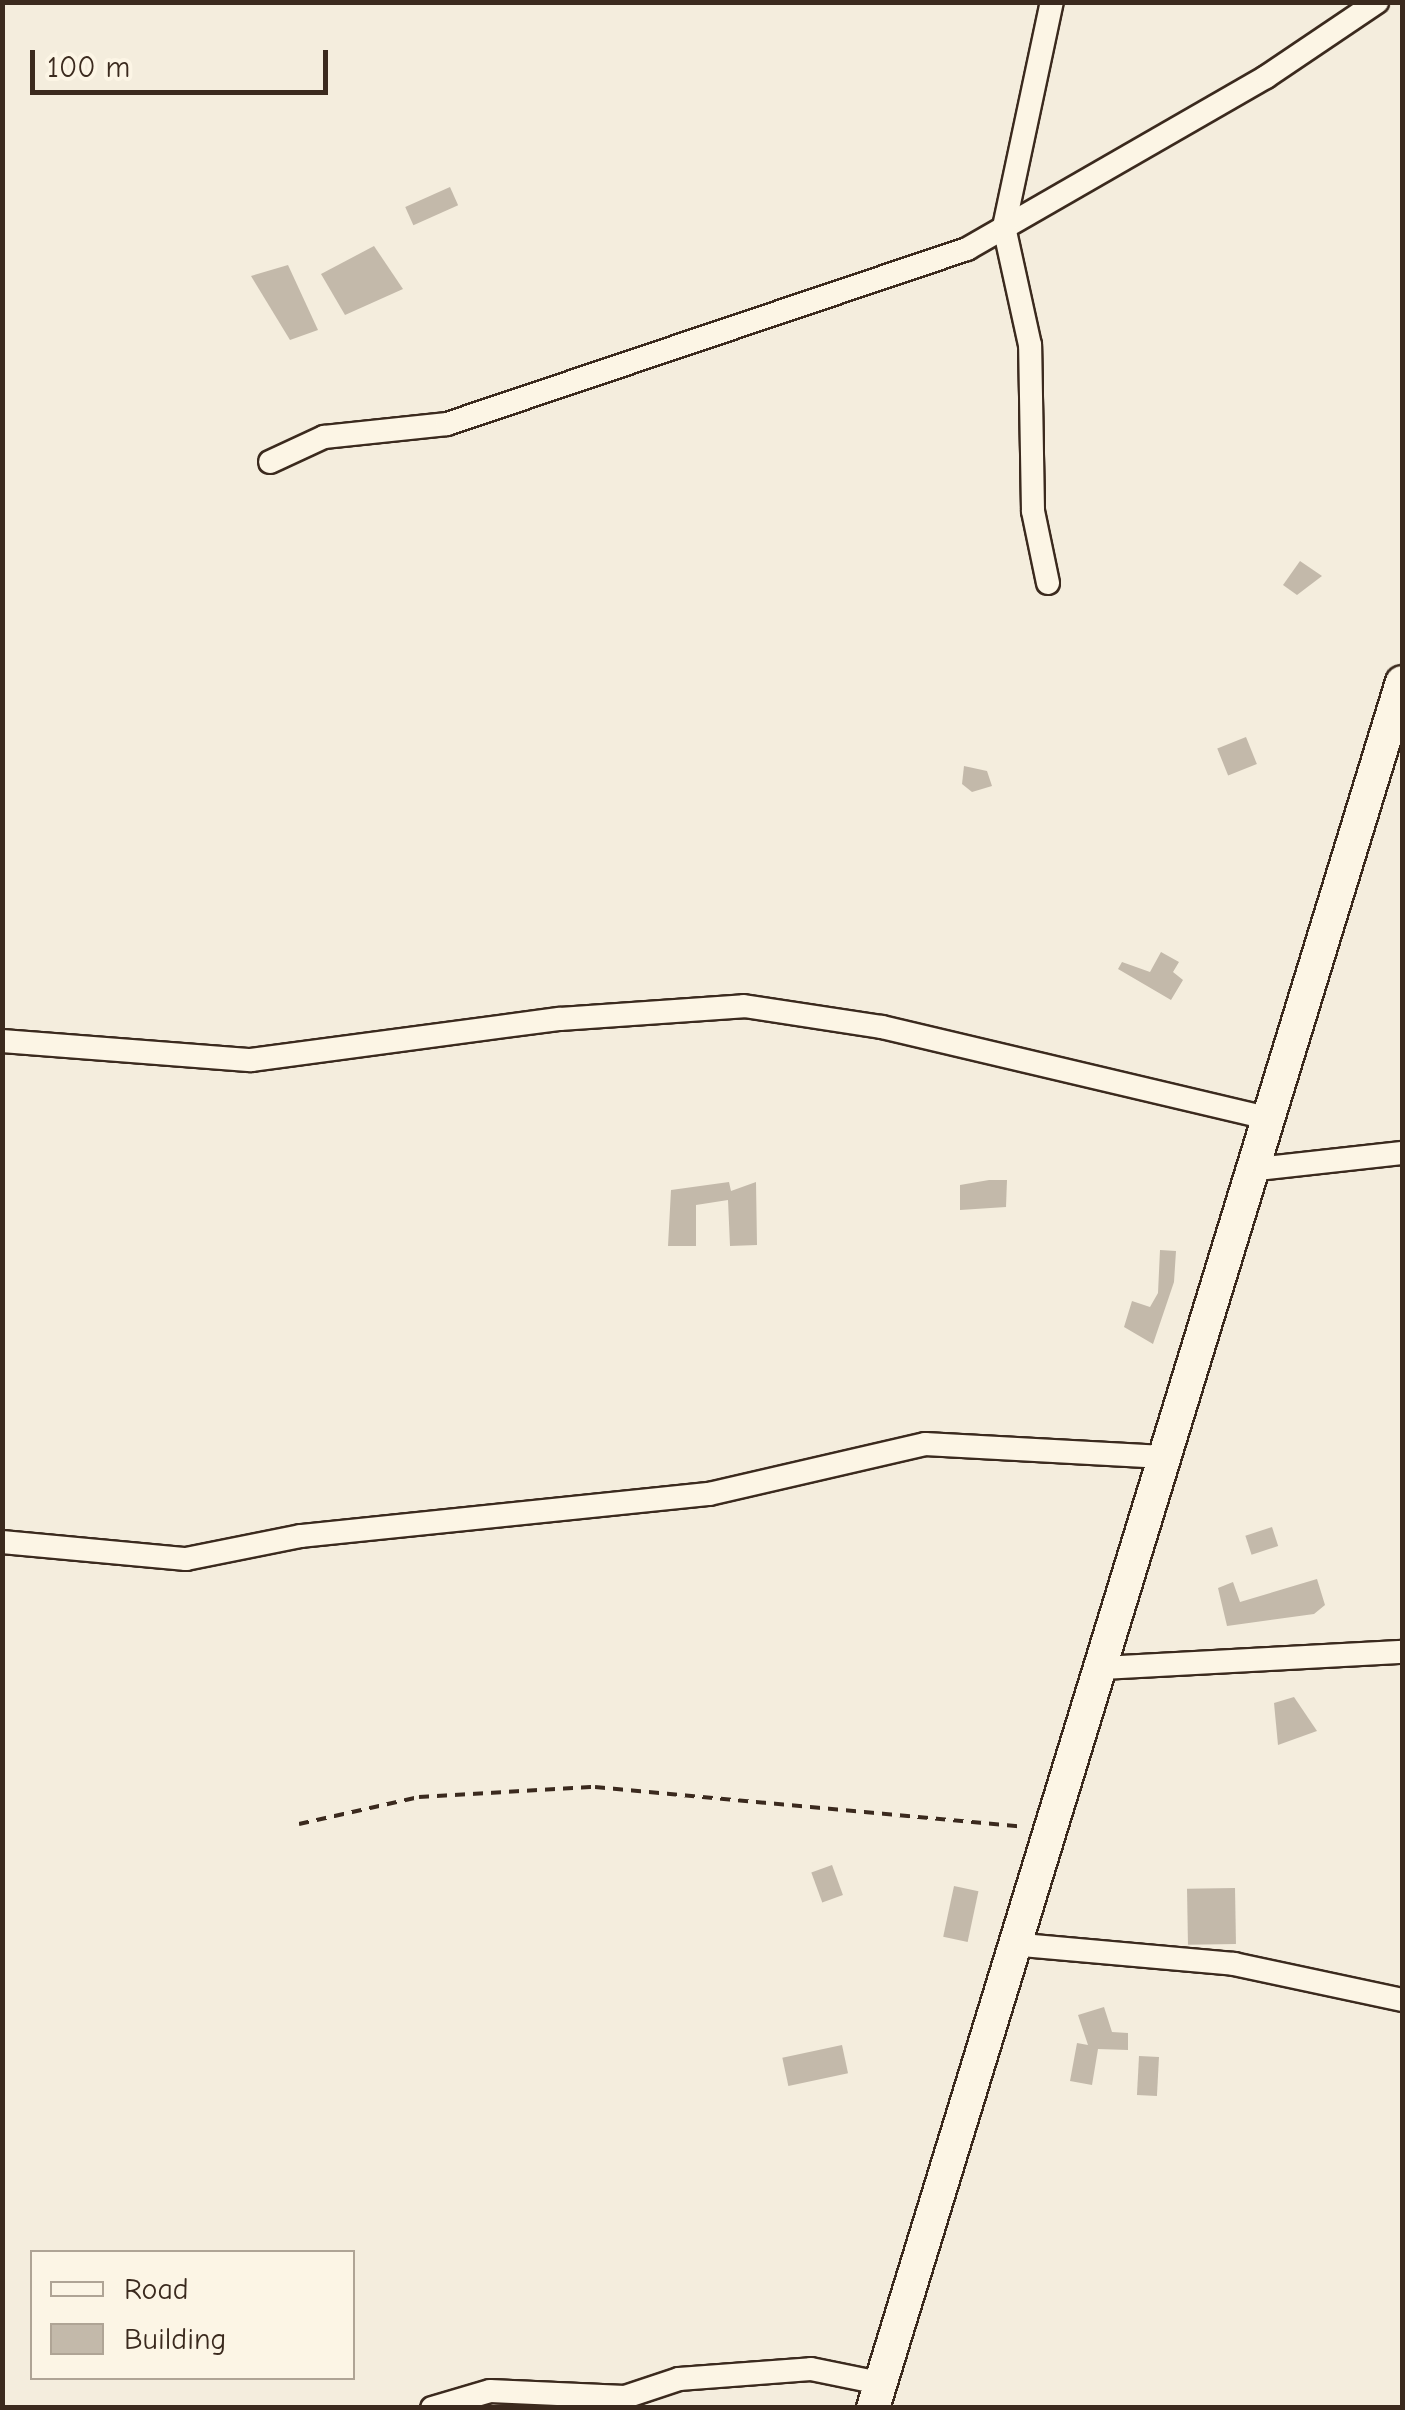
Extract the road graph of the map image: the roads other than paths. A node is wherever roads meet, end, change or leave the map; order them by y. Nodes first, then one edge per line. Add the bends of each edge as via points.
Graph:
1 (1052, 2) edge
2 (1376, 2) edge
3 (1004, 226) junction
4 (270, 462) dead end
5 (1048, 583) dead end
6 (1402, 682) edge
7 (2, 1041) edge
8 (1266, 1118) junction
9 (1402, 1153) edge
10 (1248, 1170) junction
11 (1164, 1457) junction
12 (2, 1542) edge
13 (1402, 1652) edge
14 (1104, 1668) junction
15 (1022, 1946) junction
16 (1402, 2000) edge
17 (876, 2395) edge
18 (432, 2408) edge

1 - 3 street via 1040,93
2 - 3 street
3 - 4 street via 777,318 546,393 447,424 324,436
3 - 5 street via 1030,345 1033,512
6 - 8 main road
7 - 8 street via 251,1060 560,1019 744,1006 882,1026
8 - 10 main road
9 - 10 street
10 - 11 main road
11 - 12 street via 925,1444 709,1494 375,1527 186,1559
11 - 14 main road
13 - 14 street
14 - 15 main road
15 - 16 street via 1234,1964
15 - 17 main road
17 - 18 street via 812,2369 679,2379 624,2396 490,2390

